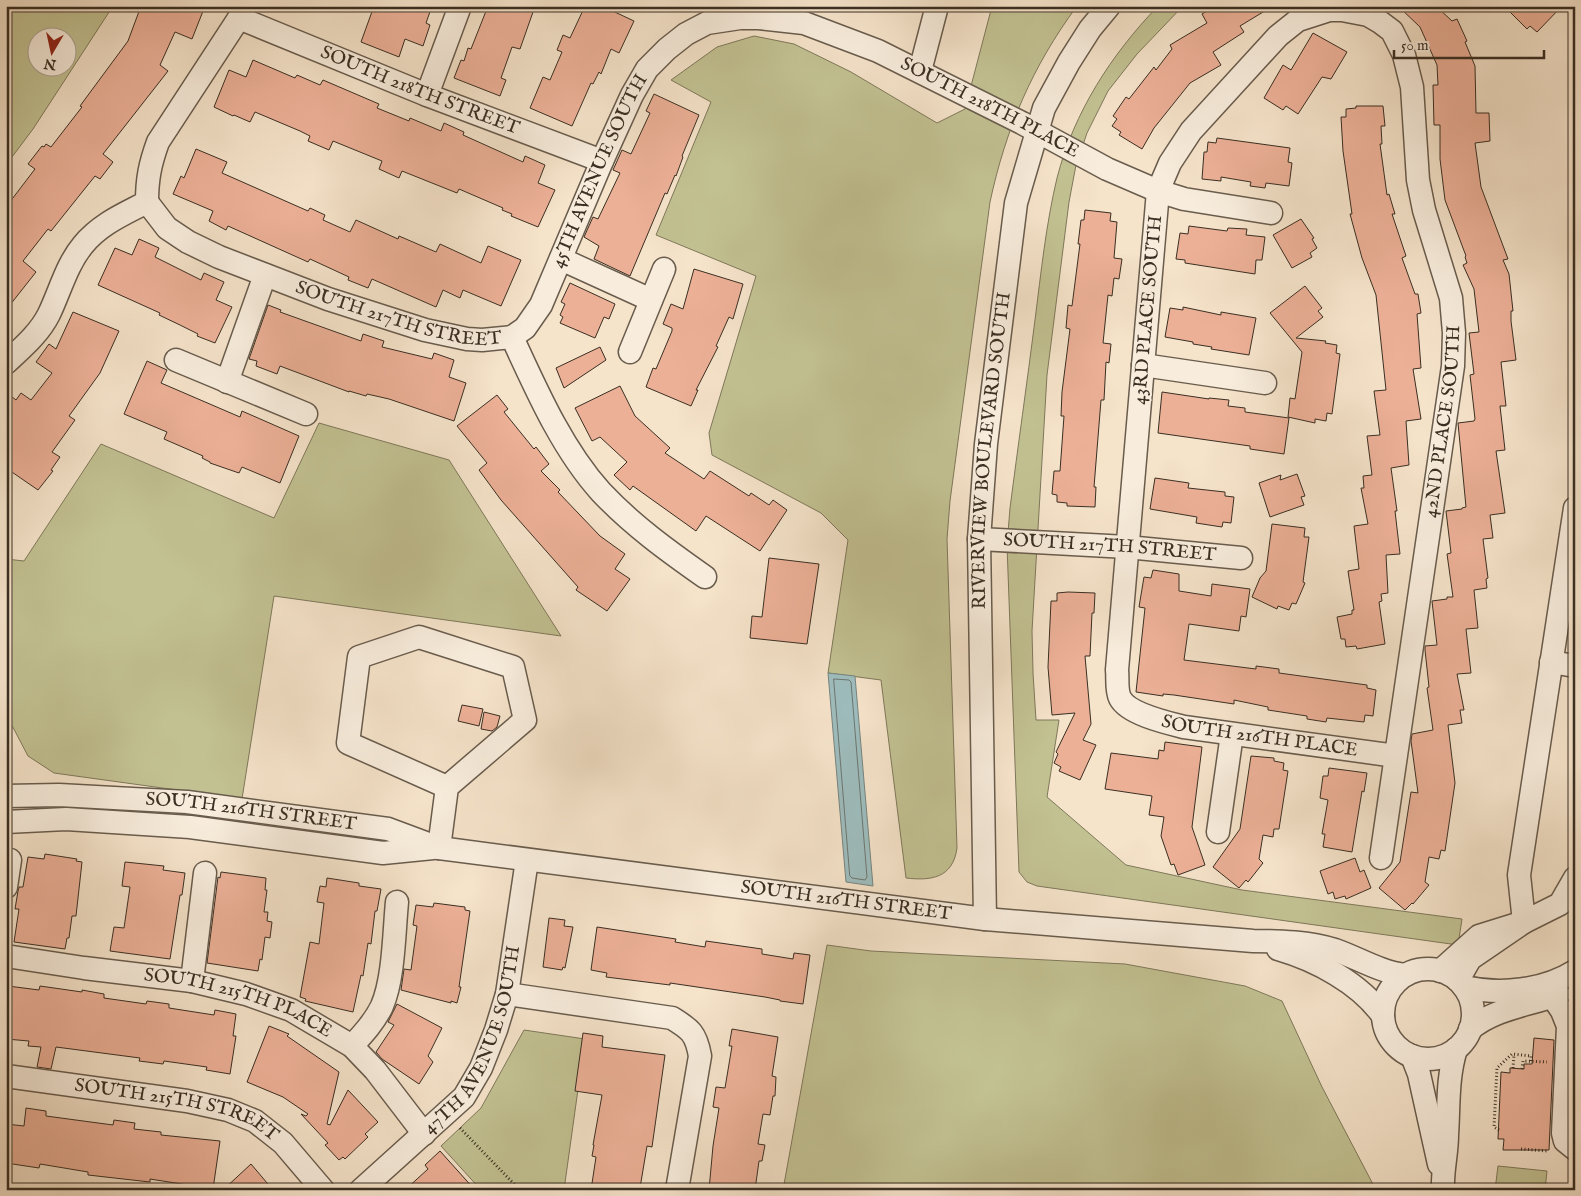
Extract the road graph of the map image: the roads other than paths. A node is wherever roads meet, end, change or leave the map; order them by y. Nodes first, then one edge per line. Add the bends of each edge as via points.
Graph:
1 (460, 6) edge
2 (937, 6) edge
3 (1110, 6) edge
4 (1330, 8) edge
5 (242, 12) edge
6 (1354, 12) joint
7 (707, 23) joint
8 (920, 71) junction
9 (427, 95) junction
10 (1037, 131) junction
11 (602, 161) junction
12 (1158, 191) junction
13 (147, 202) junction
14 (1271, 213) dead end
15 (560, 259) junction
16 (664, 270) dead end
17 (265, 275) junction
18 (651, 300) junction
19 (512, 336) junction
20 (630, 352) dead end
21 (176, 360) dead end
22 (6, 363) edge
23 (1143, 365) junction
24 (228, 382) junction
25 (1265, 383) dead end
26 (306, 414) dead end
27 (1575, 508) edge
28 (979, 539) junction
29 (1127, 547) junction
30 (1241, 558) dead end
31 (705, 578) dead end
32 (1551, 662) junction
33 (1575, 666) edge
34 (1127, 706) joint
35 (1232, 734) junction
36 (1396, 756) junction
37 (447, 787) junction
38 (6, 796) edge
39 (6, 822) edge
40 (1218, 832) dead end
41 (439, 848) junction
42 (1381, 858) dead end
43 (10, 860) dead end
44 (527, 860) junction
45 (205, 873) dead end
46 (1575, 878) edge
47 (6, 887) edge
48 (397, 902) dead end
49 (986, 920) junction
50 (1524, 922) junction
51 (1253, 941) junction
52 (6, 956) edge
53 (1575, 971) edge
54 (1405, 975) junction
55 (1454, 979) junction
56 (192, 981) junction
57 (1575, 988) edge
58 (507, 994) junction
59 (1552, 996) junction
60 (1383, 1016) junction
61 (1470, 1029) junction
62 (352, 1046) junction
63 (1456, 1049) junction
64 (1412, 1056) junction
65 (6, 1076) edge
66 (424, 1134) junction
67 (1575, 1148) edge
68 (1442, 1183) edge
69 (323, 1190) edge
70 (361, 1190) edge
71 (677, 1190) edge

1 - 9 street
2 - 8 street
3 - 10 street, RIVERVIEW BOULEVARD SOUTH via 1090,29 1070,62 1044,108
4 - 6 street, 43RD PLACE SOUTH
4 - 12 street, 43RD PLACE SOUTH via 1298,20 1278,36 1191,131 1170,163
5 - 9 street, SOUTH 218TH STREET
5 - 13 street via 158,142 147,178
6 - 36 street, 42ND PLACE SOUTH via 1368,15 1392,31 1404,55 1412,87 1418,180 1451,298 1454,333 1453,366
7 - 8 street, SOUTH 218TH PLACE via 759,18 804,24 878,51
7 - 11 street, 45TH AVENUE SOUTH via 686,34 648,69 632,95
8 - 10 street, SOUTH 218TH PLACE
9 - 11 street, SOUTH 218TH STREET
10 - 12 street, SOUTH 218TH PLACE via 1107,169
10 - 28 street, RIVERVIEW BOULEVARD SOUTH via 1016,203 986,444
11 - 15 street, 45TH AVENUE SOUTH
12 - 14 street, SOUTH 218TH PLACE via 1184,199
12 - 23 street, 43RD PLACE SOUTH
13 - 17 street, SOUTH 217TH STREET via 167,228 188,242
13 - 22 street via 108,222 83,245 48,316 28,343
15 - 18 street
15 - 19 street, 45TH AVENUE SOUTH via 541,305 525,328
16 - 18 street
17 - 19 street, SOUTH 217TH STREET via 425,330 467,339
17 - 24 street
18 - 20 street
19 - 31 street, SOUTH 217TH STREET via 550,417 600,491 629,520
21 - 24 street
23 - 25 street
23 - 29 street, 43RD PLACE SOUTH
24 - 26 street
27 - 32 street
28 - 29 street, SOUTH 217TH STREET
28 - 49 street, RIVERVIEW BOULEVARD SOUTH
29 - 30 street, SOUTH 217TH STREET
29 - 34 street, 43RD PLACE SOUTH via 1118,670 1120,698
32 - 33 street
32 - 50 street via 1519,875
34 - 35 street, SOUTH 216TH PLACE via 1184,727
35 - 36 street, SOUTH 216TH PLACE
35 - 40 street
36 - 42 street, 42ND PLACE SOUTH
37 - 37 street via 348,743 359,657 419,637 513,667 525,720
37 - 41 street
38 - 41 street, SOUTH 216TH STREET via 59,795 187,802 388,828
39 - 41 street, SOUTH 216TH STREET via 66,819 190,827 383,853
41 - 44 street, SOUTH 216TH STREET
43 - 47 street
44 - 49 street, SOUTH 216TH STREET
44 - 58 street, 47TH AVENUE SOUTH
45 - 56 street
46 - 50 street via 1560,904
48 - 62 street via 390,976 382,1005 368,1029
49 - 51 street, SOUTH 216TH STREET
50 - 55 street via 1470,959
51 - 54 street, SOUTH 216TH STREET via 1312,945
51 - 60 street, SOUTH 216TH STREET via 1289,952 1340,977 1375,1004
52 - 56 street, SOUTH 215TH PLACE
53 - 55 street via 1547,984 1492,992
54 - 55 street via 1428,969
54 - 60 street via 1388,993
55 - 61 street via 1470,998 1473,1009
56 - 62 street, SOUTH 215TH PLACE via 246,994 291,1010
57 - 59 street
58 - 66 street, 47TH AVENUE SOUTH via 481,1068 464,1097
58 - 71 street via 672,1018 689,1029 698,1044 700,1056
59 - 61 street via 1484,1018
59 - 67 street via 1568,1026 1563,1132 1565,1141
60 - 64 street via 1384,1026 1394,1045
61 - 63 street
62 - 66 street, SOUTH 215TH PLACE via 375,1070
63 - 64 street via 1433,1059
63 - 68 street via 1449,1077
64 - 68 street via 1419,1074
65 - 69 street, SOUTH 215TH STREET via 187,1101 228,1110 255,1121 283,1144
66 - 70 street, 47TH AVENUE SOUTH

